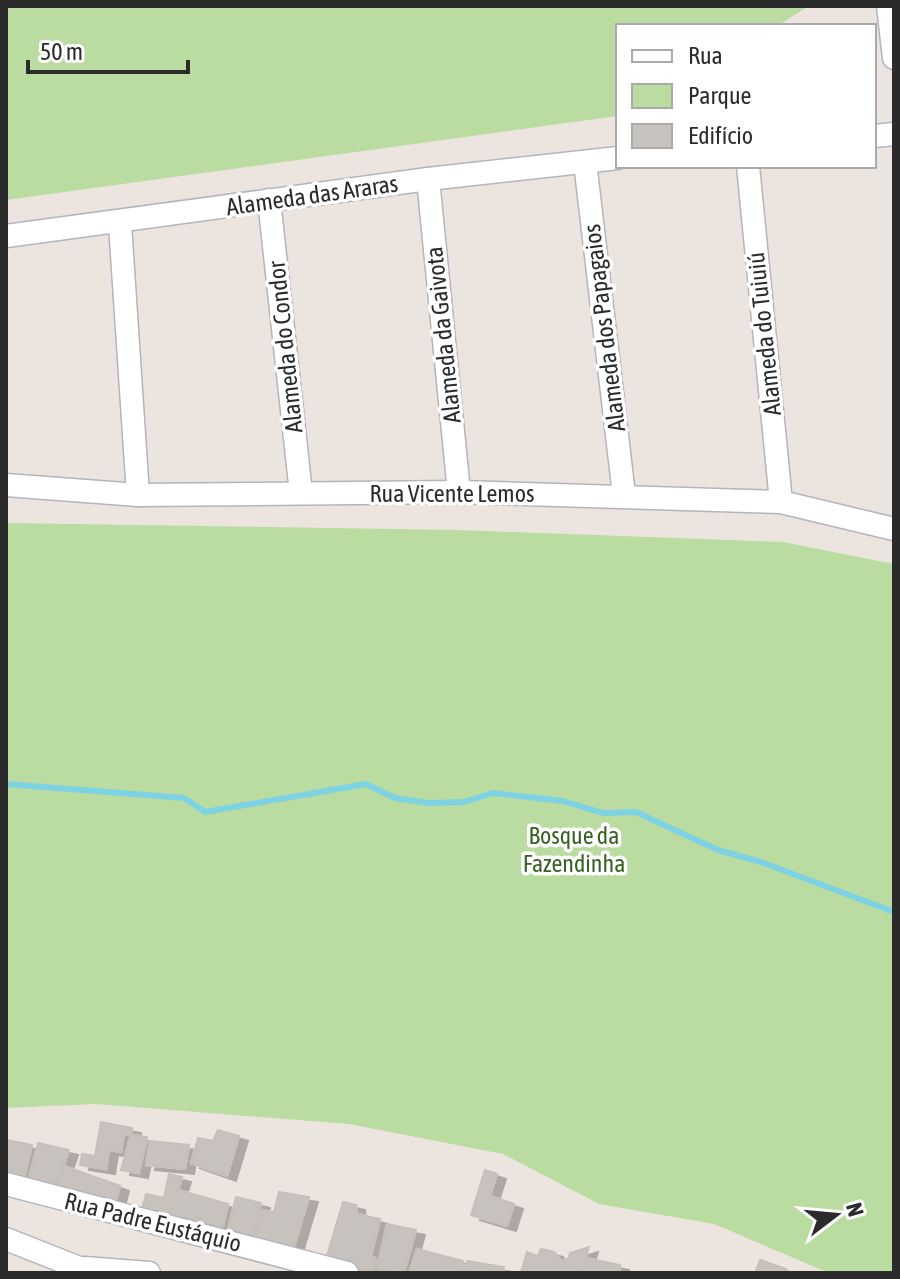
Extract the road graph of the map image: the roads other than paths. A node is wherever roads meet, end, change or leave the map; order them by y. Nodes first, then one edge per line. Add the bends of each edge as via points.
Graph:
1 (888, 6) edge
2 (894, 58) edge
3 (616, 158) edge
4 (585, 162) junction
5 (748, 168) edge
6 (428, 179) junction
7 (269, 200) junction
8 (120, 224) junction
9 (6, 236) edge
10 (6, 485) edge
11 (459, 492) junction
12 (301, 493) junction
13 (138, 495) junction
14 (624, 495) junction
15 (781, 502) junction
16 (894, 529) edge
17 (6, 1184) edge
18 (6, 1239) edge
19 (89, 1270) edge
20 (149, 1273) edge
21 (347, 1273) edge

1 - 2 street
3 - 4 street, Alameda das Araras
4 - 6 street, Alameda das Araras
4 - 14 street, Alameda dos Papagaios
5 - 15 street, Alameda do Tuiuiú
6 - 7 street, Alameda das Araras
6 - 11 street, Alameda da Gaivota
7 - 8 street, Alameda das Araras
7 - 12 street, Alameda do Condor
8 - 9 street, Alameda das Araras
8 - 13 street
10 - 13 street, Rua Vicente Lemos
11 - 12 street, Rua Vicente Lemos
11 - 14 street, Rua Vicente Lemos
12 - 13 street, Rua Vicente Lemos
14 - 15 street, Rua Vicente Lemos
15 - 16 street, Rua Vicente Lemos
17 - 21 street, Rua Padre Eustáquio
18 - 19 street
19 - 20 street

